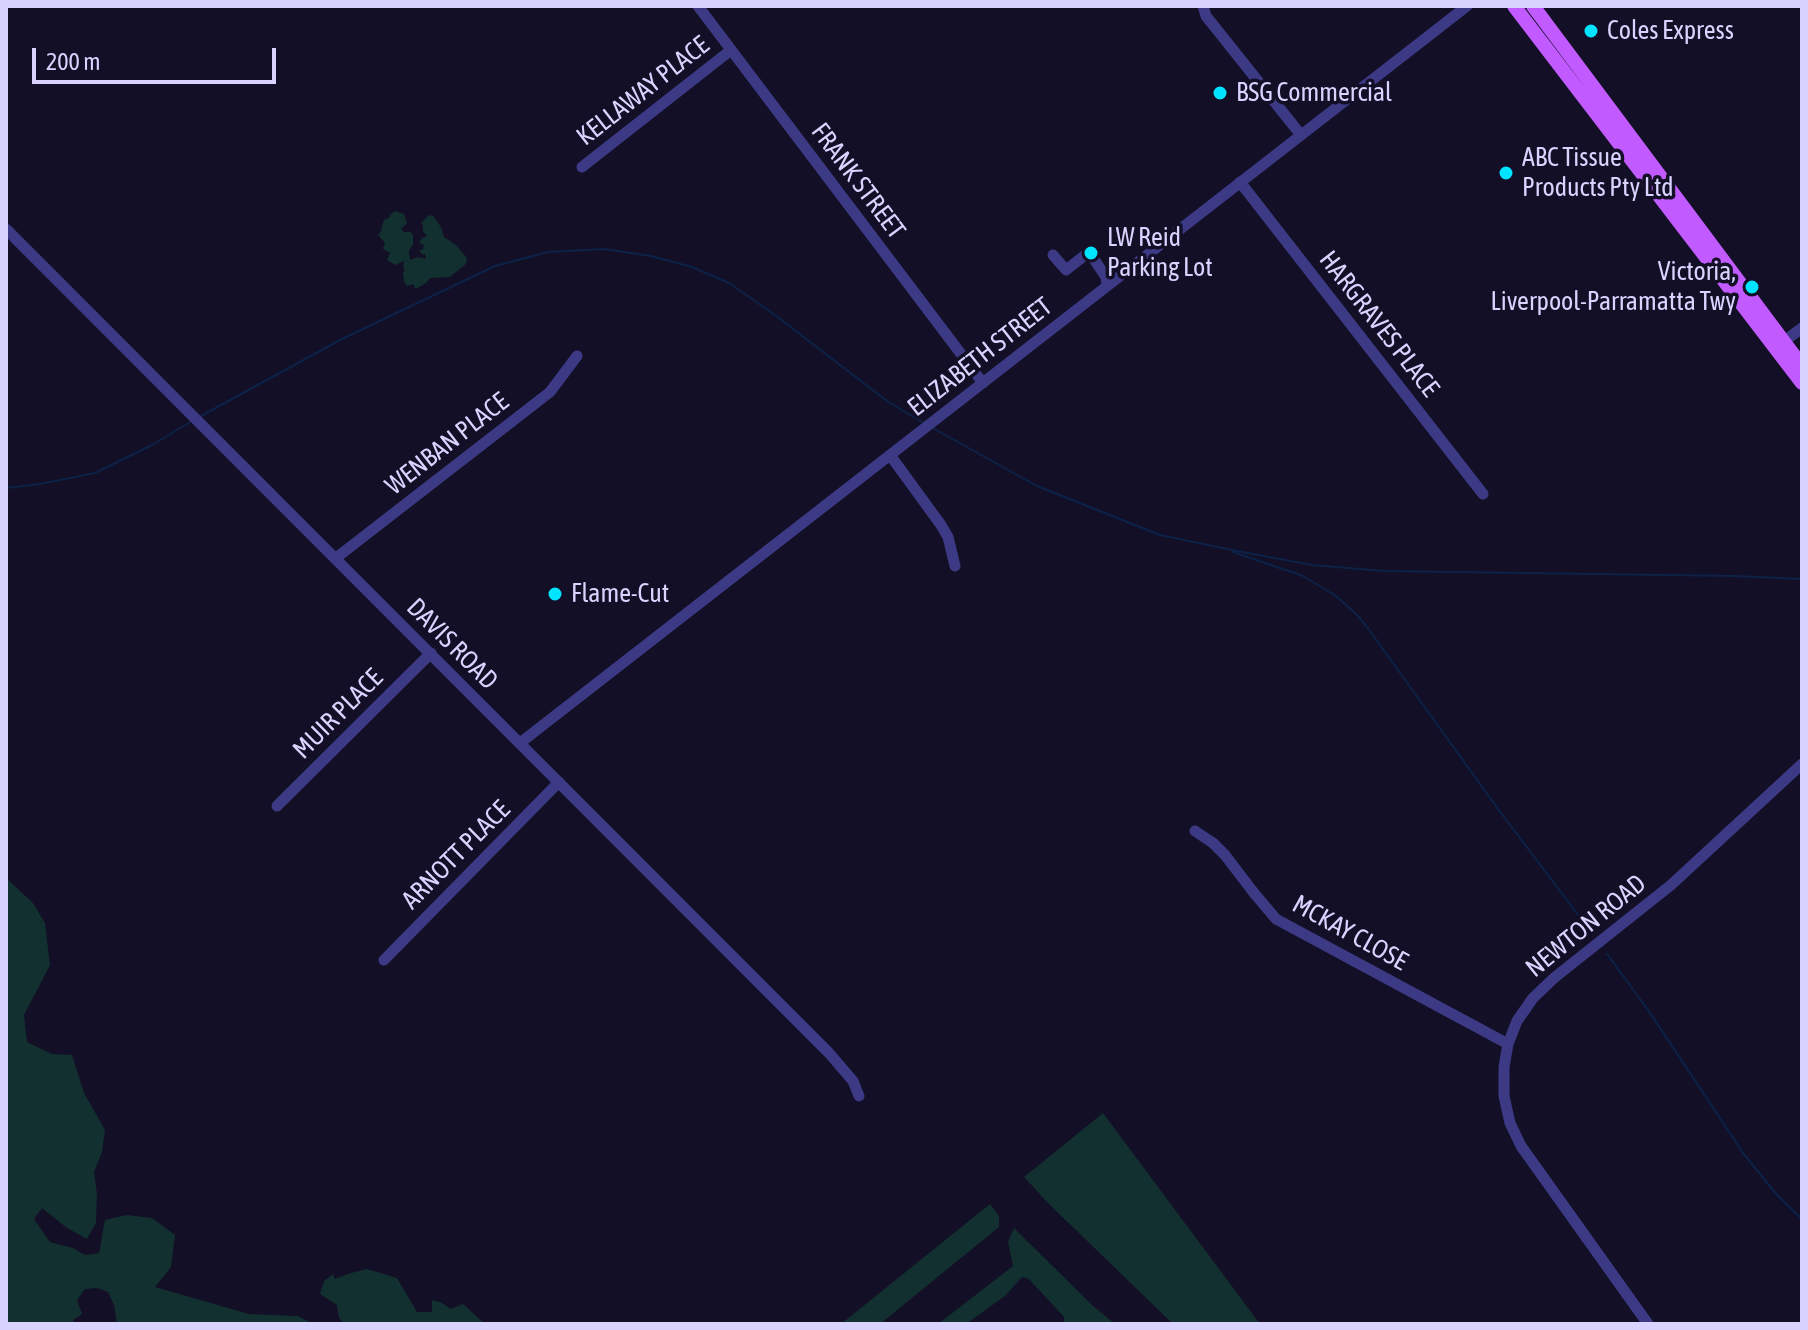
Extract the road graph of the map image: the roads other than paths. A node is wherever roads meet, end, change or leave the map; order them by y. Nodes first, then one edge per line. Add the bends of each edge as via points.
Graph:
1 (698, 6) edge
2 (1203, 6) edge
3 (1467, 6) edge
4 (1514, 6) edge
5 (1533, 6) edge
6 (731, 50) junction
7 (1301, 135) junction
8 (582, 167) dead end
9 (1240, 182) junction
10 (6, 229) edge
11 (1053, 255) dead end
12 (1107, 286) junction
13 (1802, 328) edge
14 (1779, 345) junction
15 (577, 356) dead end
16 (1802, 366) edge
17 (983, 383) junction
18 (1802, 383) edge
19 (890, 455) junction
20 (1483, 494) dead end
21 (336, 558) junction
22 (955, 566) dead end
23 (431, 653) junction
24 (520, 743) junction
25 (1802, 764) edge
26 (559, 782) junction
27 (277, 806) dead end
28 (1195, 831) dead end
29 (384, 960) dead end
30 (1508, 1044) junction
31 (859, 1096) dead end
32 (1648, 1324) edge

1 - 6 street, FRANK STREET
2 - 7 street
3 - 7 street, ELIZABETH STREET
4 - 14 main road
5 - 14 main road
6 - 8 street, KELLAWAY PLACE
6 - 17 street, FRANK STREET
7 - 9 street, ELIZABETH STREET
9 - 12 street, ELIZABETH STREET
9 - 20 street, HARGRAVES PLACE
10 - 21 street, DAVIS ROAD
11 - 12 street via 1066,270 1089,252
12 - 17 street, ELIZABETH STREET
13 - 14 street
14 - 16 main road
14 - 18 main road
15 - 21 street, WENBAN PLACE via 550,392
17 - 19 street, ELIZABETH STREET
19 - 22 street via 941,525
19 - 24 street, ELIZABETH STREET
21 - 23 street, DAVIS ROAD
23 - 24 street, DAVIS ROAD
23 - 27 street, MUIR PLACE
24 - 26 street, DAVIS ROAD
25 - 30 street, NEWTON ROAD via 1671,885 1533,998
26 - 29 street, ARNOTT PLACE
26 - 31 street, DAVIS ROAD via 829,1053
28 - 30 street, MCKAY CLOSE via 1225,855 1276,919
30 - 32 street, NEWTON ROAD via 1504,1096 1521,1146

